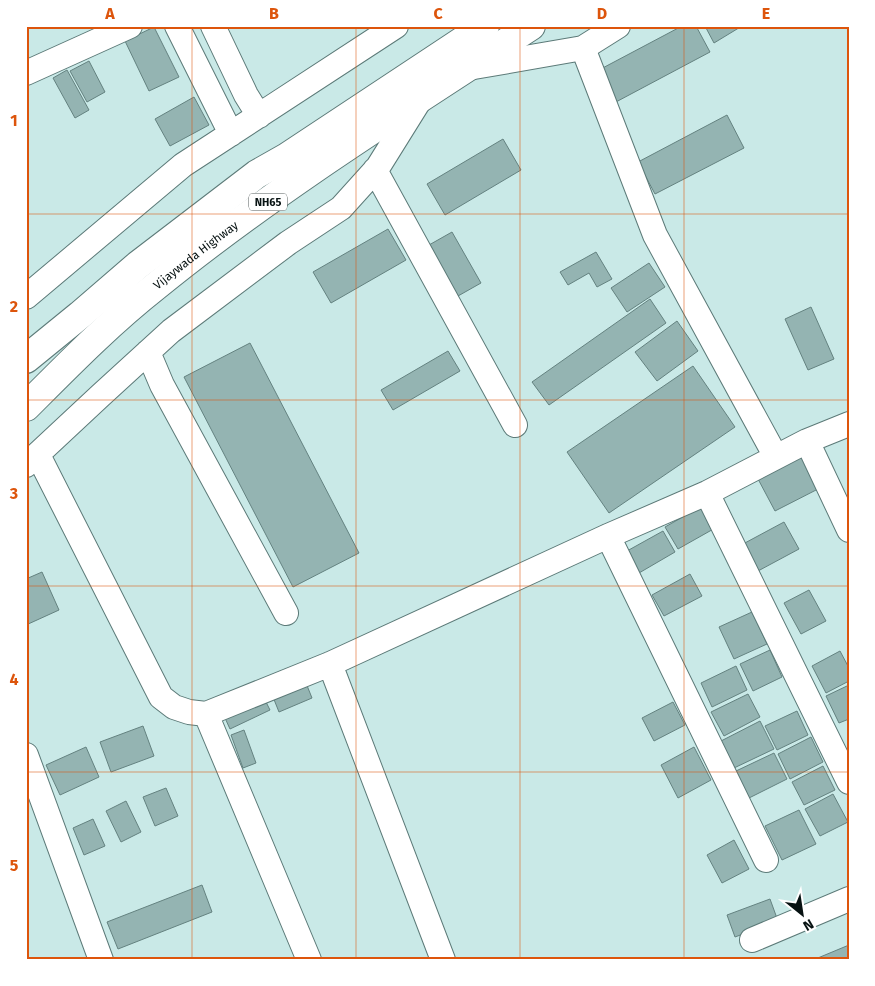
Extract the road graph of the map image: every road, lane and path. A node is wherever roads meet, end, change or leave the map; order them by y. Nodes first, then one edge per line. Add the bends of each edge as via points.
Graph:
1 (130, 26) edge
2 (177, 26) edge
3 (213, 26) edge
4 (396, 26) edge
5 (485, 26) edge
6 (531, 26) edge
7 (618, 26) edge
8 (583, 48) junction
9 (467, 68) junction
10 (26, 73) edge
11 (421, 98) junction
12 (259, 116) junction
13 (231, 134) junction
14 (375, 170) junction
15 (26, 297) edge
16 (148, 352) junction
17 (26, 359) edge
18 (26, 407) edge
19 (849, 424) edge
20 (515, 425) dead end
21 (807, 441) junction
22 (776, 458) junction
23 (32, 460) edge
24 (707, 493) junction
25 (849, 530) edge
26 (608, 536) junction
27 (286, 613) dead end
28 (330, 664) junction
29 (206, 714) junction
30 (26, 755) edge
31 (849, 782) edge
32 (766, 860) dead end
33 (849, 900) edge
34 (752, 940) dead end
35 (101, 960) edge
36 (309, 960) edge
37 (443, 960) edge

1 - 10 street
2 - 13 street
3 - 12 street
4 - 12 street
5 - 17 highway, NH65 via 257,174 138,265
6 - 9 highway, Vijaywada Highway / NH65
7 - 8 street
8 - 9 street
8 - 22 street via 655,235
9 - 11 highway, Vijaywada Highway / NH65
11 - 14 street
11 - 18 highway, Vijaywada Highway / NH65 via 230,229 154,286 98,335
12 - 13 street
13 - 15 street via 183,165
14 - 16 street via 341,208 288,243
14 - 20 street
16 - 23 street
16 - 27 street via 162,385
19 - 21 street
21 - 22 street
21 - 25 street
22 - 24 street
23 - 29 street via 161,697 174,707
24 - 26 street
24 - 31 street
26 - 28 street
26 - 32 street
28 - 29 street
28 - 37 street
29 - 36 street
30 - 35 street
33 - 34 street

